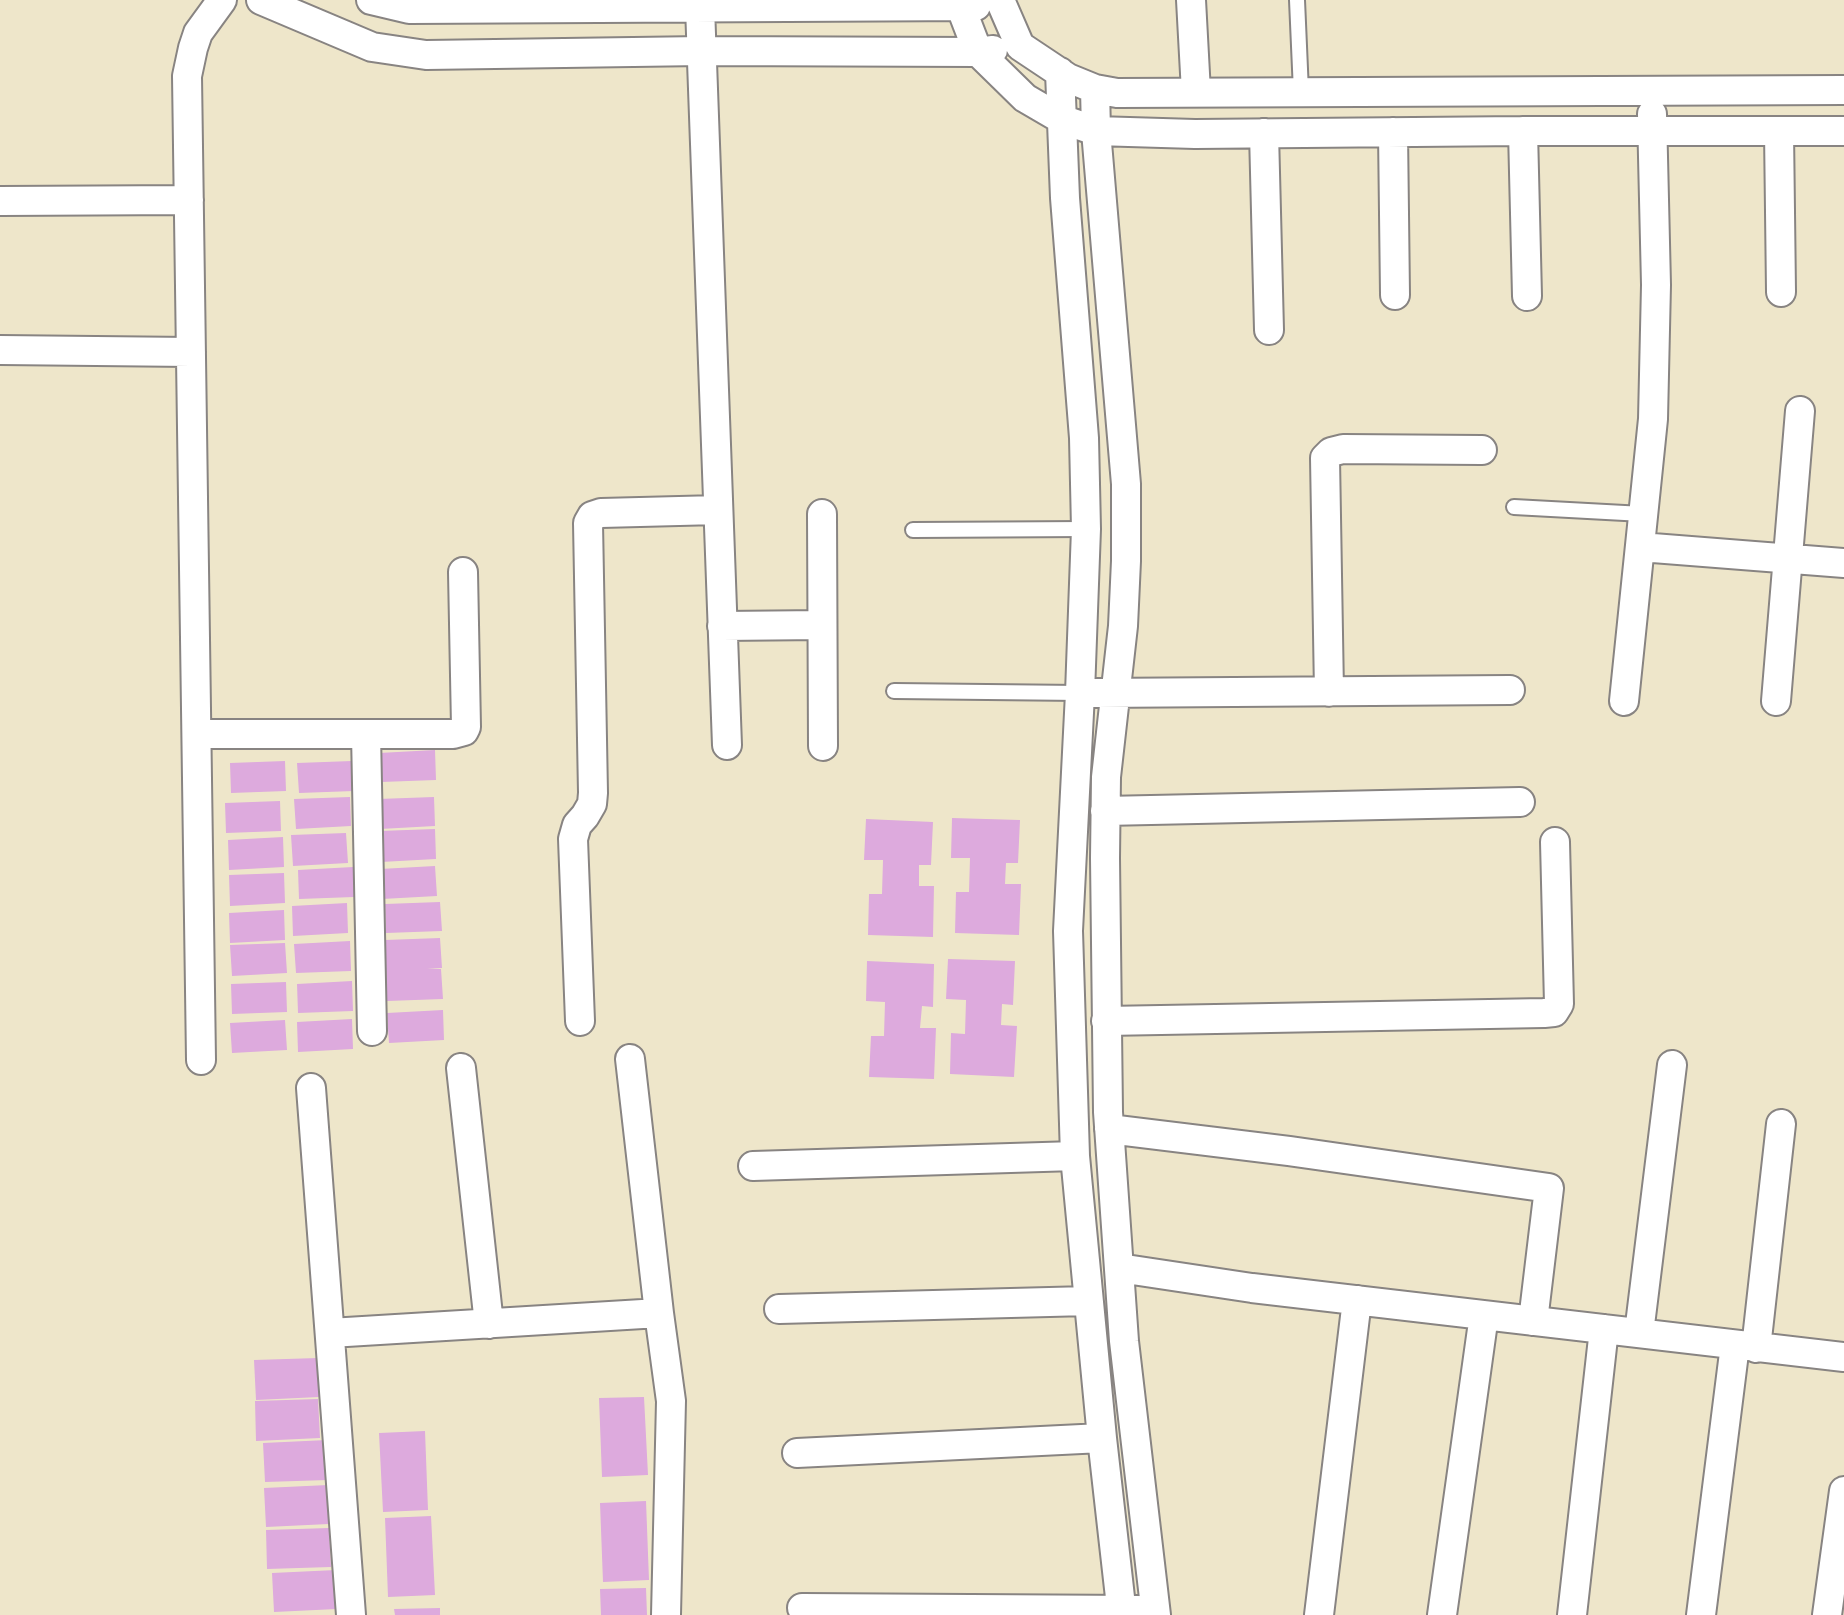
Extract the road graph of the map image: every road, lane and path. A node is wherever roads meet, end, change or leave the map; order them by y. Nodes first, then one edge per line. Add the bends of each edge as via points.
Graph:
1 (222, 0) edge
2 (261, 0) edge
3 (371, 0) edge
4 (1191, 0) edge
5 (1297, 0) edge
6 (958, 3) edge
7 (1000, 3) edge
8 (700, 7) junction
9 (530, 8) junction
10 (1020, 46) junction
11 (702, 51) junction
12 (978, 52) junction
13 (529, 54) junction
14 (1060, 72) junction
15 (1095, 89) junction
16 (1844, 90) edge
17 (1653, 91) junction
18 (1196, 92) junction
19 (1301, 92) junction
20 (1061, 118) junction
21 (1096, 131) junction
22 (1522, 131) junction
23 (1652, 131) junction
24 (1779, 131) junction
25 (1844, 131) edge
26 (1393, 132) junction
27 (1265, 133) junction
28 (189, 200) junction
29 (0, 201) edge
30 (1781, 292) dead end
31 (1395, 295) dead end
32 (1527, 296) dead end
33 (1269, 330) dead end
34 (0, 350) edge
35 (191, 352) junction
36 (1800, 411) dead end
37 (1482, 450) dead end
38 (1514, 507) dead end
39 (718, 510) junction
40 (822, 514) dead end
41 (1643, 514) junction
42 (1086, 528) junction
43 (913, 530) dead end
44 (1640, 547) junction
45 (1787, 558) junction
46 (1844, 563) edge
47 (463, 572) dead end
48 (722, 625) junction
49 (822, 625) junction
50 (1510, 690) dead end
51 (894, 691) dead end
52 (1329, 692) junction
53 (1080, 693) junction
54 (1115, 693) junction
55 (1624, 701) dead end
56 (1776, 701) dead end
57 (197, 734) junction
58 (366, 734) junction
59 (727, 745) dead end
60 (823, 746) dead end
61 (1520, 802) dead end
62 (1105, 811) junction
63 (1555, 842) dead end
64 (1068, 931) junction
65 (1107, 931) junction
66 (580, 1021) dead end
67 (1106, 1021) junction
68 (372, 1031) dead end
69 (201, 1059) dead end
70 (630, 1059) dead end
71 (1672, 1065) dead end
72 (461, 1068) dead end
73 (312, 1088) dead end
74 (1781, 1124) dead end
75 (1110, 1129) junction
76 (1076, 1156) junction
77 (753, 1166) dead end
78 (1119, 1268) junction
79 (1357, 1300) junction
80 (1088, 1301) junction
81 (779, 1309) dead end
82 (659, 1313) junction
83 (1484, 1315) junction
84 (1533, 1321) junction
85 (489, 1324) junction
86 (1604, 1329) junction
87 (330, 1333) junction
88 (1639, 1333) junction
89 (1746, 1346) junction
90 (1844, 1357) edge
91 (1102, 1438) junction
92 (797, 1453) dead end
93 (1844, 1491) edge
94 (802, 1608) dead end
95 (1156, 1612) edge
96 (1121, 1613) edge
97 (351, 1615) edge
98 (666, 1615) edge
99 (1319, 1615) edge
100 (1442, 1615) edge
101 (1572, 1615) edge
102 (1701, 1615) edge
103 (1827, 1615) edge

1 - 28 street via 198,33 187,76
2 - 13 street via 372,47 426,55
3 - 9 street via 409,9
4 - 18 street
5 - 19 lane
6 - 7 street
6 - 8 street
6 - 12 street
7 - 10 street
8 - 9 street
8 - 11 street
9 - 13 street
10 - 12 street
10 - 14 street
11 - 12 street
11 - 13 street
11 - 39 street
12 - 20 street via 1025,98
14 - 15 street
14 - 20 street
15 - 18 street
15 - 21 street
16 - 17 street
17 - 19 street
17 - 23 street
18 - 19 street
20 - 21 street
20 - 42 street
21 - 27 street
21 - 54 street via 1126,484 1123,625
22 - 23 street
22 - 26 street
22 - 32 street
23 - 24 street
23 - 41 street via 1653,419
24 - 25 street
24 - 30 street
26 - 27 street
26 - 31 street
27 - 33 street
28 - 29 street
28 - 35 street
34 - 35 street
35 - 57 street
36 - 45 street
37 - 52 street via 1343,449 1325,458
38 - 41 lane
39 - 48 street
39 - 66 street via 601,513 587,523 593,793 573,839
40 - 49 street
41 - 44 street
42 - 43 lane
42 - 53 street
44 - 45 street
44 - 55 street
45 - 46 street
45 - 56 street
47 - 58 street via 464,731
48 - 49 street
48 - 59 street
49 - 60 street
50 - 52 street
51 - 53 lane
52 - 54 street
53 - 54 street
53 - 64 street
54 - 62 street
57 - 58 street
57 - 69 street
58 - 68 street
61 - 62 street
62 - 65 street
63 - 67 street via 1559,1004 1554,1012
64 - 65 street
64 - 76 street
65 - 67 street
67 - 75 street
70 - 82 street
71 - 88 street
72 - 85 street
73 - 87 street
74 - 89 street
75 - 78 street
75 - 84 street via 1549,1188
76 - 77 street
76 - 80 street
78 - 79 street
78 - 95 street
79 - 83 street
79 - 99 street
80 - 81 street
80 - 91 street
82 - 85 street
82 - 98 street via 671,1401
83 - 84 street
83 - 100 street
84 - 86 street
85 - 87 street
86 - 88 street
86 - 101 street
87 - 97 street
88 - 89 street
89 - 90 street
89 - 102 street
91 - 92 street
91 - 96 street
93 - 103 street
94 - 96 street
95 - 96 street

